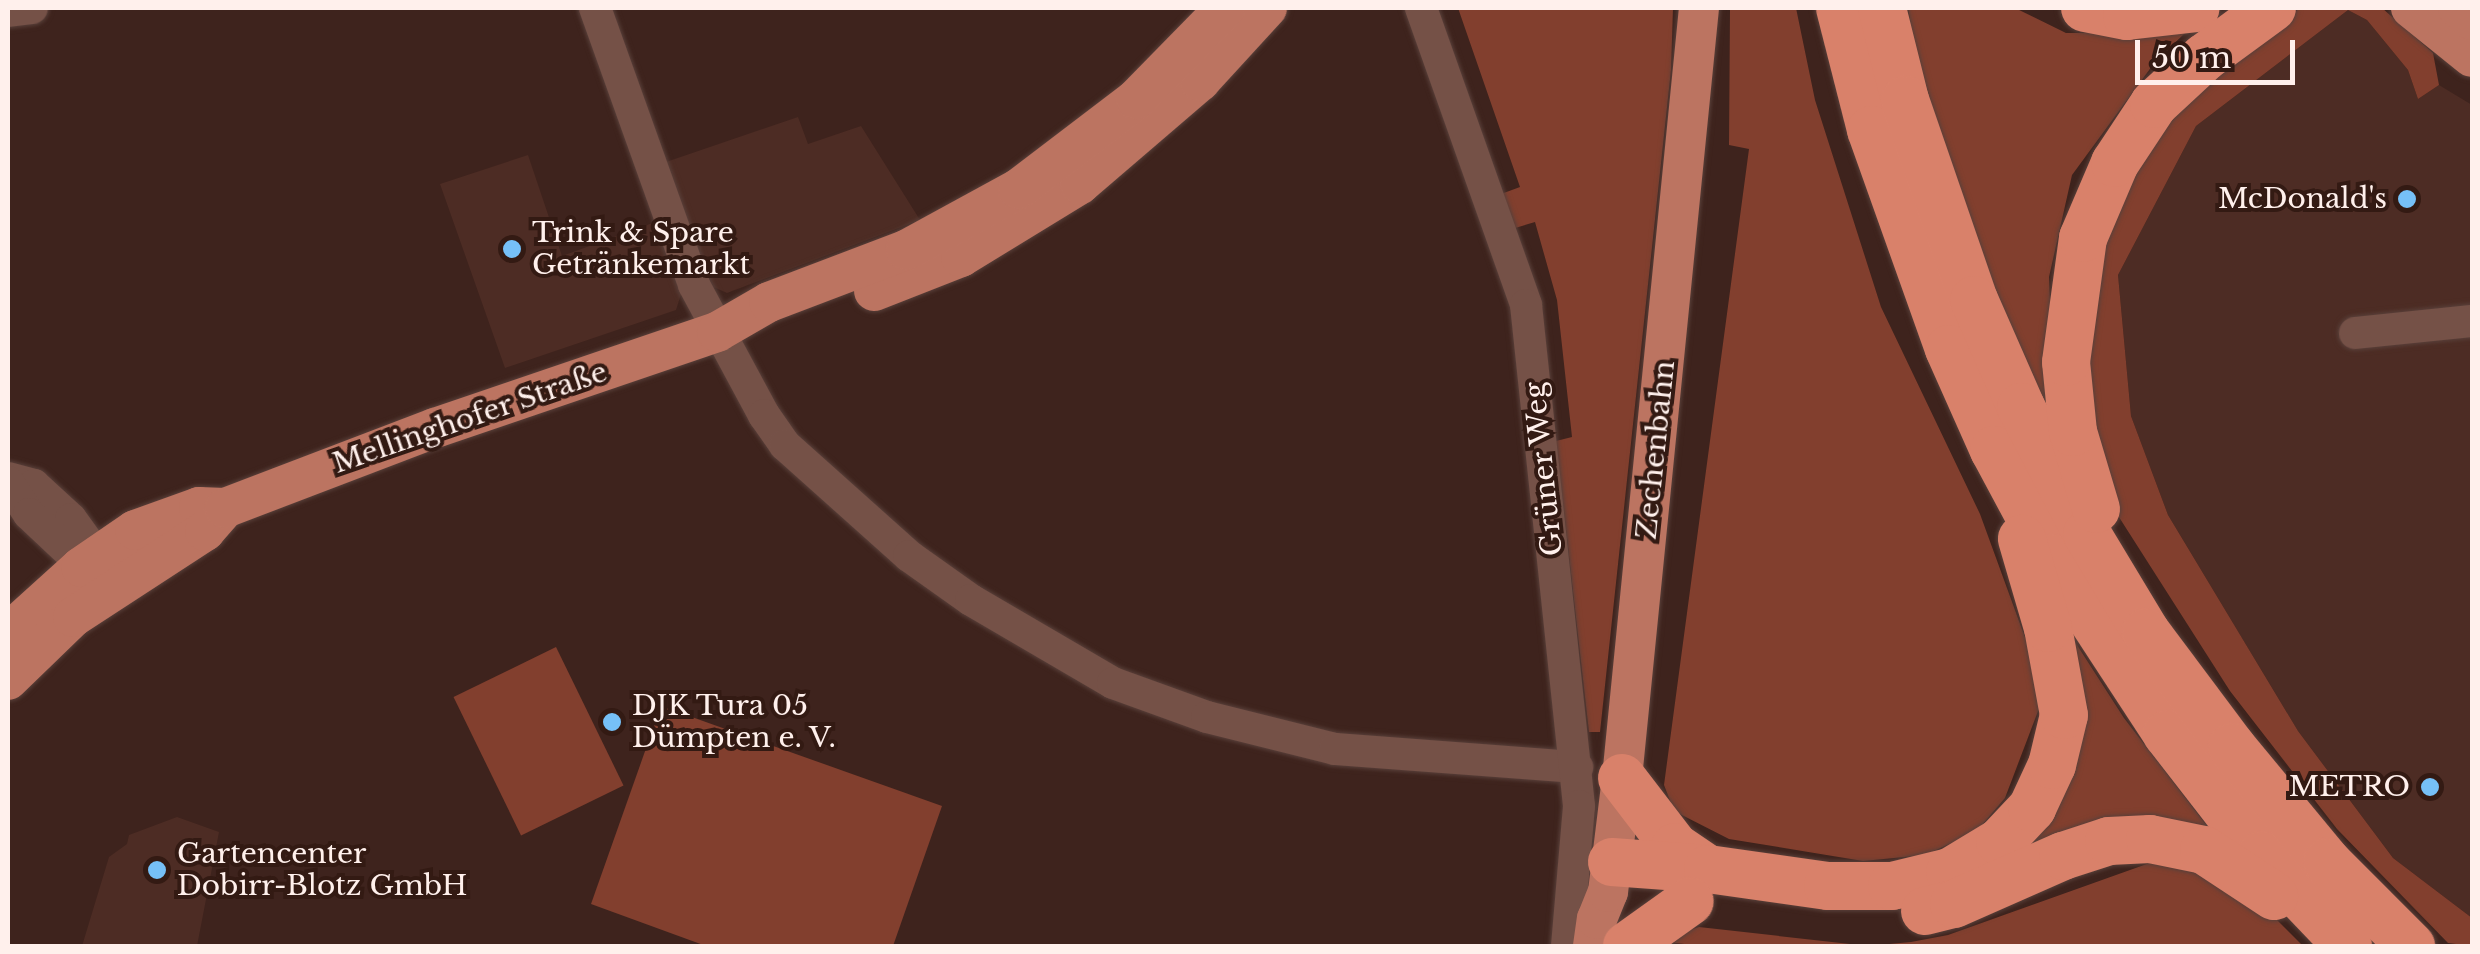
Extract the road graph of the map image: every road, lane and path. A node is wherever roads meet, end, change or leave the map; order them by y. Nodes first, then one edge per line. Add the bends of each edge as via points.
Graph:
1 (32, 8) edge
2 (596, 8) edge
3 (1225, 8) edge
4 (1267, 8) edge
5 (1421, 8) edge
6 (1699, 8) edge
7 (1840, 8) edge
8 (1882, 8) edge
9 (2085, 8) edge
10 (2196, 8) edge
11 (2272, 8) edge
12 (2411, 8) edge
13 (2458, 8) edge
14 (8, 12) edge
15 (2472, 20) edge
16 (2472, 57) edge
17 (2472, 321) edge
18 (718, 332) junction
19 (2355, 333) dead end
20 (1994, 450) junction
21 (8, 480) edge
22 (96, 570) junction
23 (8, 632) edge
24 (2146, 632) junction
25 (8, 680) edge
26 (1599, 773) junction
27 (1610, 877) junction
28 (1699, 885) junction
29 (1567, 946) edge
30 (1594, 946) edge
31 (1614, 946) edge
32 (1627, 946) edge
33 (2338, 946) edge
34 (2348, 946) edge
35 (2411, 946) edge

1 - 14 street
2 - 18 street via 694,285
3 - 18 main road, Mellinghofer Straße via 1136,100 1018,189 906,250 768,302
4 - 18 main road, Mellinghofer Straße via 1153,125 1037,213 960,257 890,285 777,326
5 - 26 street, Grüner Weg via 1526,305
6 - 26 main road, Zechenbahn
7 - 20 highway via 1907,240
8 - 24 highway via 1974,300 2055,476
9 - 10 highway via 2127,16
11 - 24 highway via 2154,104 2115,164 2083,238 2066,362 2074,432 2093,501
12 - 16 main road
13 - 15 main road
17 - 19 street
18 - 22 main road, Mellinghofer Straße via 225,508 198,507 151,524
18 - 26 street via 784,445 845,502 971,600 1113,683 1207,717 1334,749
20 - 28 highway via 2048,628 2064,715 2032,808 2000,842 1950,872 1892,886
20 - 34 highway via 2052,558 2167,734 2261,854
21 - 22 street via 34,485 71,519
22 - 23 main road, Mellinghofer Straße
22 - 25 main road, Mellinghofer Straße via 59,630
24 - 35 highway via 2327,862
26 - 27 main road, Zechenbahn
26 - 28 highway via 1675,847
26 - 29 street, Grüner Weg via 1580,806
27 - 28 highway
27 - 30 main road, Zechenbahn
27 - 31 main road, Zechenbahn
28 - 32 highway
28 - 33 highway via 1860,919 1906,915 1954,904 2078,851 2150,839 2204,850 2242,871

